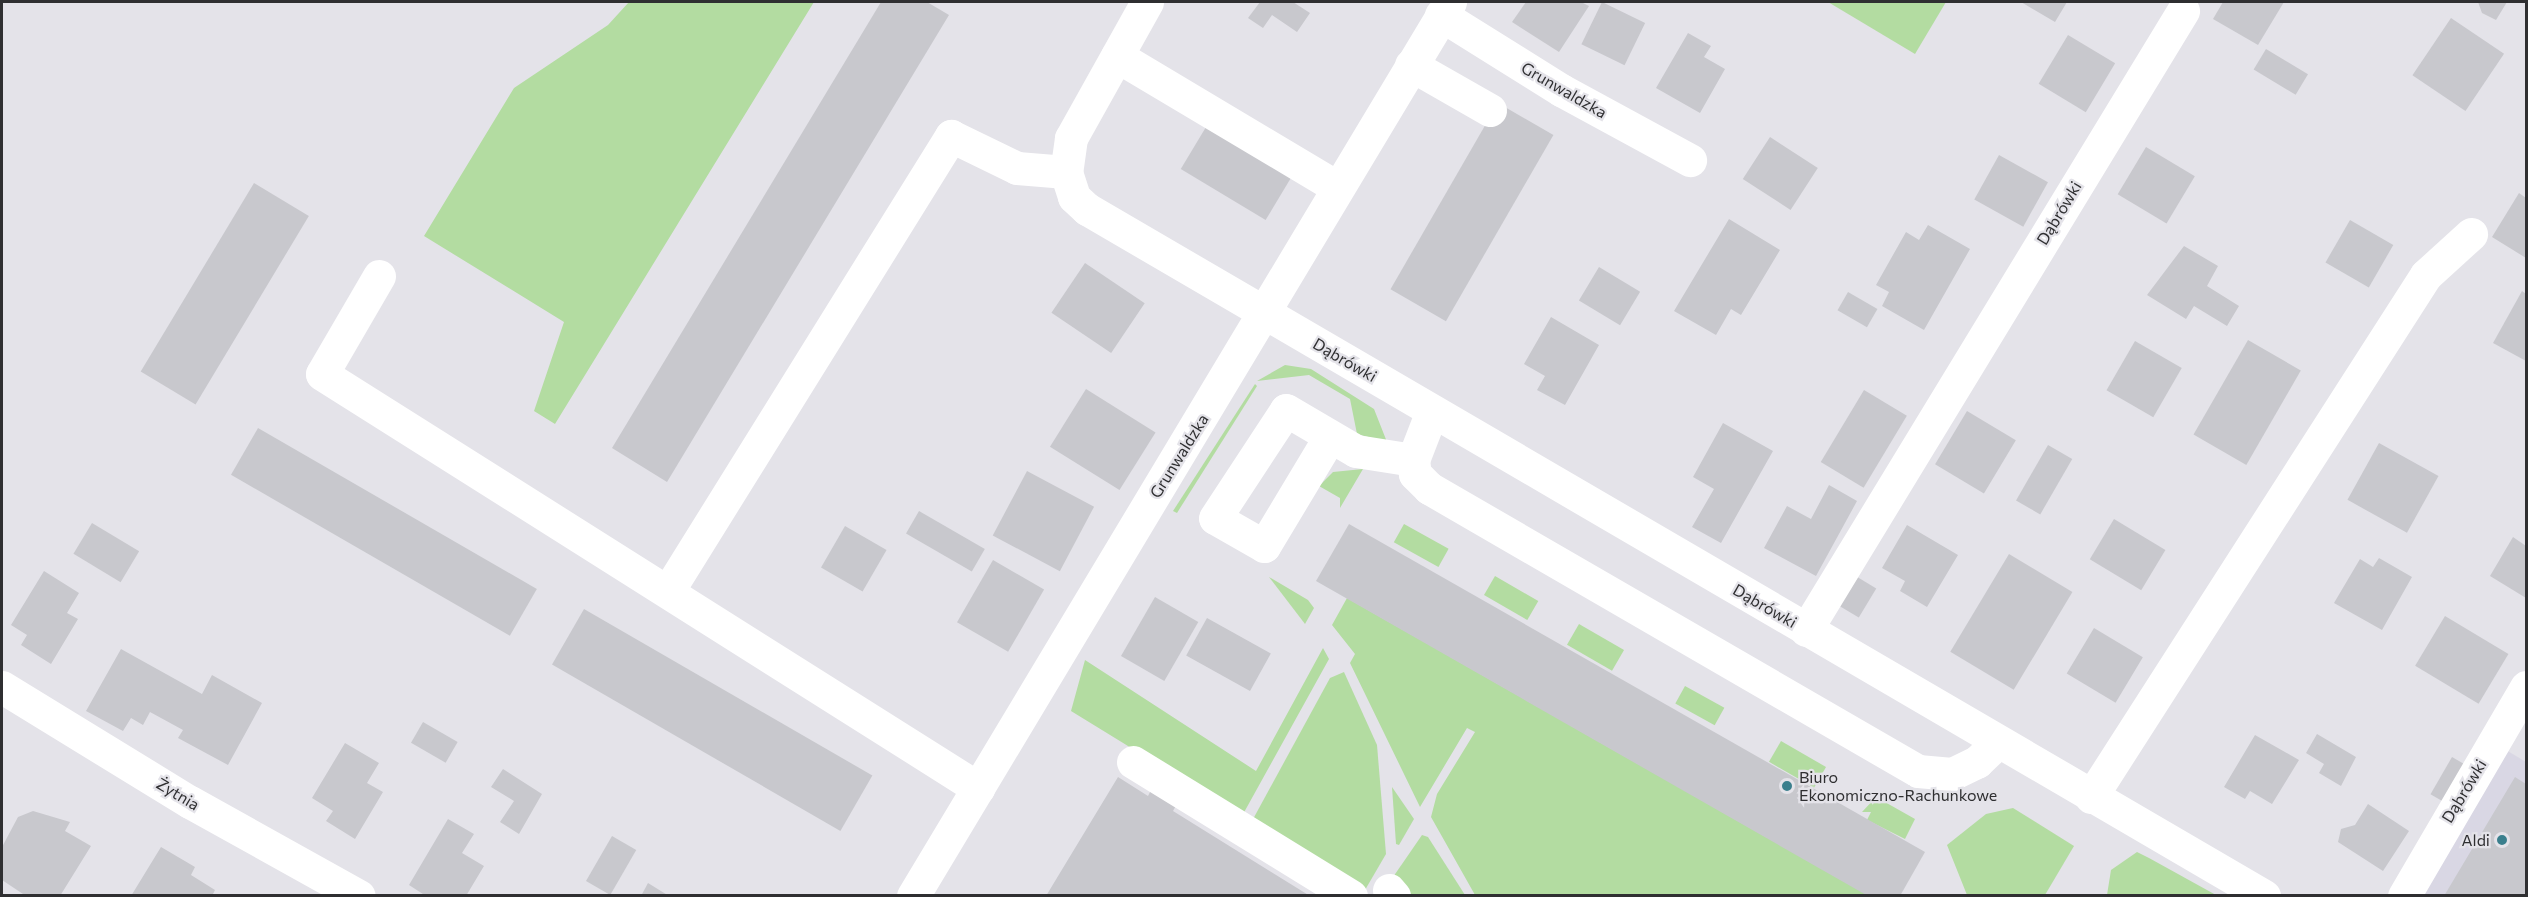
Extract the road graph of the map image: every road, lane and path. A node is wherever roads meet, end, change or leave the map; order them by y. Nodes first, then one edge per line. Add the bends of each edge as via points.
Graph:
1 (1147, 2) edge
2 (1446, 8) edge
3 (2183, 11) dead end
4 (1117, 56) junction
5 (1411, 64) junction
6 (1490, 110) dead end
7 (1690, 160) dead end
8 (1066, 172) junction
9 (1337, 187) junction
10 (2471, 234) dead end
11 (379, 276) dead end
12 (1265, 314) junction
13 (1432, 411) junction
14 (1329, 438) dead end
15 (1413, 459) junction
16 (668, 591) junction
17 (1806, 630) junction
18 (2, 687) edge
19 (2526, 687) edge
20 (1997, 742) junction
21 (1133, 762) dead end
22 (978, 788) junction
23 (2091, 796) junction
24 (359, 896) edge
25 (913, 896) edge
26 (1351, 896) edge
27 (2264, 896) edge
28 (2404, 896) edge

1 - 4 street
2 - 5 street, Grunwaldzka
2 - 7 street, Grunwaldzka via 1561,90
3 - 17 street, Dąbrówki
4 - 8 street via 1075,129
4 - 9 street
5 - 6 street
5 - 9 street, Grunwaldzka
8 - 12 street, Dąbrówki via 1074,197 1095,215
8 - 16 street via 1017,168 951,136
9 - 12 street, Grunwaldzka
10 - 23 street via 2426,275
11 - 16 street via 322,374
12 - 13 street, Dąbrówki
12 - 22 street, Grunwaldzka
13 - 15 street
13 - 17 street, Dąbrówki
14 - 15 street via 1379,457
15 - 20 street via 1419,480 1429,488 1918,771 1952,774 1977,762
16 - 22 street
17 - 20 street, Dąbrówki
18 - 24 street, Żytnia via 190,802
19 - 28 street, Dąbrówki
20 - 23 street, Dąbrówki
21 - 26 street
22 - 25 street, Grunwaldzka
23 - 27 street, Dąbrówki

